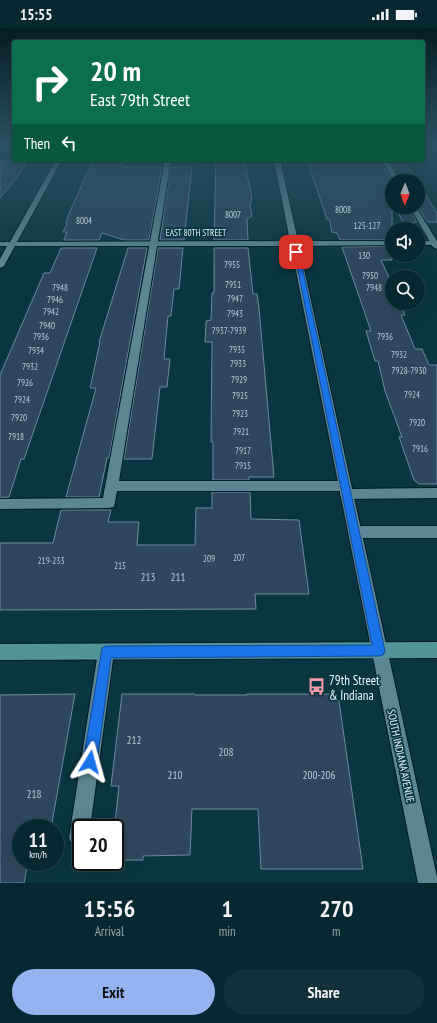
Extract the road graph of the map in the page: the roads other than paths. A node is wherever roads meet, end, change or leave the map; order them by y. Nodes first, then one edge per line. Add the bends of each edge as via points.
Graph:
1 (46, 184) edge
2 (164, 184) edge
3 (282, 184) edge
4 (417, 214) edge
5 (153, 243) junction
6 (295, 243) junction
7 (385, 243) edge
8 (425, 243) edge
9 (0, 244) edge
10 (12, 244) junction
11 (436, 244) edge
12 (0, 266) edge
13 (112, 486) junction
14 (346, 490) junction
15 (437, 493) edge
16 (0, 504) edge
17 (354, 532) junction
18 (437, 532) edge
19 (437, 650) edge
20 (379, 651) junction
21 (0, 652) edge
22 (106, 652) junction
23 (82, 819) edge
24 (428, 883) edge

1 - 10 street
2 - 5 street
3 - 6 street, SOUTH INDIANA AVENUE
4 - 11 street
5 - 6 street, EAST 80TH STREET
5 - 10 street, EAST 80TH STREET
5 - 13 street
6 - 7 street, EAST 80TH STREET
6 - 14 street, SOUTH INDIANA AVENUE
8 - 11 street
9 - 10 street, EAST 80TH STREET
10 - 12 street
13 - 14 street
13 - 16 street via 109,503
14 - 15 street
14 - 17 street, SOUTH INDIANA AVENUE
17 - 18 street
17 - 20 street, SOUTH INDIANA AVENUE
19 - 20 main road
20 - 22 main road
20 - 24 street, SOUTH INDIANA AVENUE
21 - 22 main road
22 - 23 street

